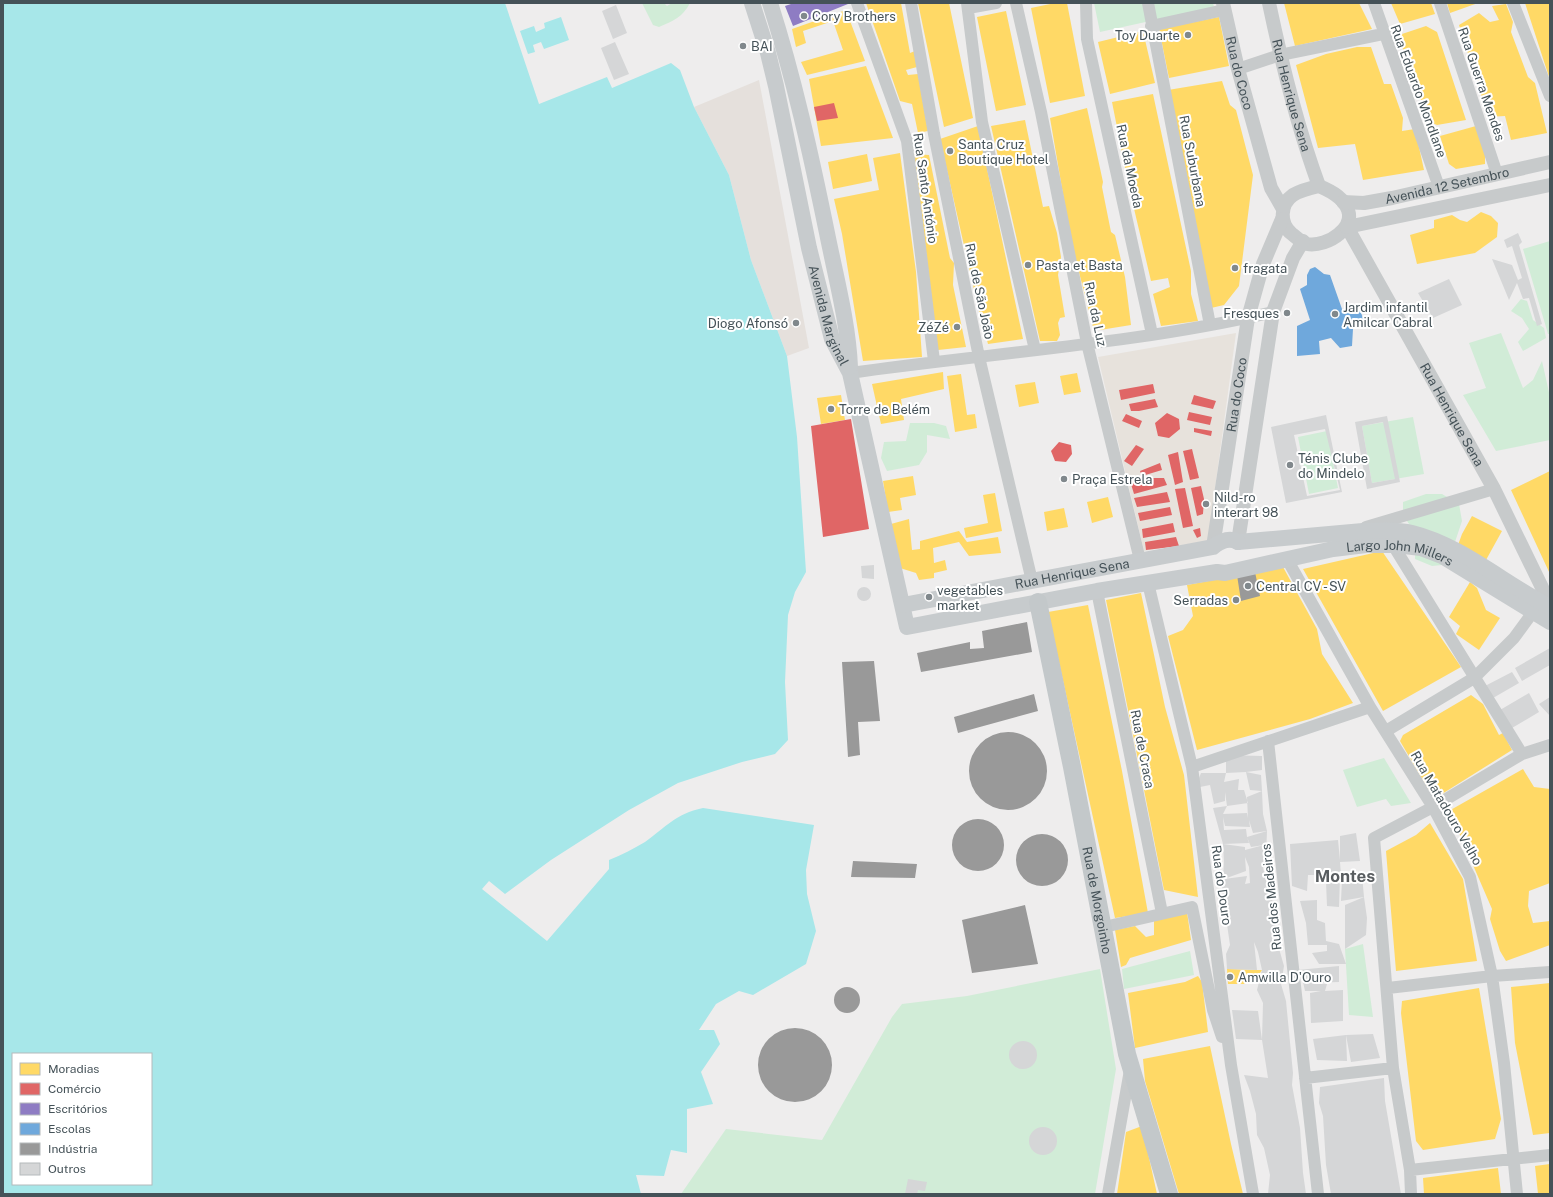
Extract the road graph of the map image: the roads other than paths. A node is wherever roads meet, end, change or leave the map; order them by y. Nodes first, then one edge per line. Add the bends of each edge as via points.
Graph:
1 (752, 3) edge
2 (770, 3) edge
3 (857, 3) edge
4 (911, 3) edge
5 (996, 3) edge
6 (1016, 3) edge
7 (1086, 3) edge
8 (1148, 3) edge
9 (1269, 3) edge
10 (1374, 3) edge
11 (1440, 3) edge
12 (1513, 3) edge
13 (967, 6) edge
14 (1224, 6) edge
15 (1151, 26) junction
16 (1384, 34) junction
17 (1280, 55) junction
18 (1238, 69) junction
19 (1550, 96) edge
20 (1550, 162) edge
21 (1497, 174) junction
22 (1550, 185) edge
23 (1319, 186) junction
24 (1439, 187) junction
25 (1343, 202) junction
26 (1282, 214) junction
27 (1347, 227) junction
28 (1303, 241) junction
29 (1274, 312) junction
30 (1248, 318) junction
31 (1210, 325) junction
32 (1152, 334) junction
33 (1087, 343) junction
34 (1035, 350) junction
35 (979, 357) junction
36 (934, 361) junction
37 (850, 373) junction
38 (1494, 489) junction
39 (1350, 532) junction
40 (1238, 542) junction
41 (1393, 545) junction
42 (1213, 547) junction
43 (1287, 559) junction
44 (1140, 560) junction
45 (1234, 570) junction
46 (1217, 572) junction
47 (1032, 581) junction
48 (1148, 583) junction
49 (1097, 591) junction
50 (1038, 602) junction
51 (903, 605) junction
52 (1550, 606) edge
53 (1533, 612) junction
54 (1550, 622) edge
55 (907, 627) joint
56 (1474, 678) junction
57 (1370, 708) junction
58 (1386, 731) junction
59 (1268, 740) junction
60 (1550, 745) edge
61 (1522, 754) junction
62 (1192, 767) junction
63 (1433, 807) junction
64 (1162, 913) junction
65 (1104, 927) junction
66 (1550, 972) edge
67 (1492, 976) junction
68 (1388, 988) junction
69 (1231, 1065) junction
70 (1130, 1066) junction
71 (1393, 1068) junction
72 (1305, 1078) junction
73 (1550, 1155) edge
74 (1513, 1158) junction
75 (1410, 1170) junction
76 (1108, 1194) edge
77 (1169, 1194) edge
78 (1253, 1194) edge
79 (1318, 1194) edge
80 (1411, 1194) edge
81 (1517, 1194) edge

1 - 37 main road, Avenida Marginal via 776,86 809,248 832,339
2 - 37 main road via 790,65 812,158 848,336
3 - 36 street, Rua Santo António via 907,141
4 - 35 street, Rua de São João via 934,134
5 - 13 street
6 - 33 street, Rua da Luz via 1041,112
7 - 32 street, Rua da Moeda via 1087,39
8 - 15 street, Rua Suburbana
9 - 17 street, Rua Henrique Sena
10 - 16 street, Rua Eduardo Mondlane
11 - 21 street, Rua Guerra Mendes
12 - 19 street
13 - 34 street via 982,122
14 - 15 street
14 - 18 street, Rua do Coco
15 - 31 street, Rua Suburbana
16 - 17 street
16 - 24 street, Rua Eduardo Mondlane
17 - 18 street
17 - 23 street, Rua Henrique Sena via 1302,139
18 - 26 street, Rua do Coco via 1271,188
20 - 21 street, Avenida 12 Setembro
21 - 24 street, Avenida 12 Setembro
22 - 27 street, Avenida 12 Setembro
23 - 25 street
23 - 26 street via 1293,195
24 - 25 street, Avenida 12 Setembro via 1364,203
25 - 27 street via 1349,214
26 - 28 street via 1288,231
26 - 30 street, Rua do Coco via 1263,264
27 - 28 street via 1321,243 1307,244
27 - 38 street, Rua Henrique Sena
28 - 29 street, Rua do Coco via 1293,258
29 - 30 street
29 - 40 street, Rua do Coco
30 - 31 street
30 - 42 street, Rua do Coco
31 - 32 street
32 - 33 street
33 - 34 street
33 - 44 street, Rua da Luz
34 - 35 street
35 - 36 street
35 - 47 street, Rua de São João
36 - 37 street
37 - 51 main road, Avenida Marginal
38 - 39 street
38 - 52 street, Rua Henrique Sena
39 - 40 main road, Largo John Millers
39 - 52 main road, Largo John Millers via 1400,531 1424,537 1472,561
40 - 42 main road, Rua Henrique Sena via 1220,541
40 - 45 main road, Rua do Coco via 1240,560
41 - 43 main road, Largo John Millers via 1366,545
41 - 53 main road, Largo John Millers via 1421,548 1442,556
41 - 56 street
42 - 44 main road, Rua Henrique Sena
42 - 46 main road, Rua do Coco via 1210,563
43 - 45 main road, Largo John Millers
43 - 57 street, Rua Matadouro Velho
44 - 47 main road, Rua Henrique Sena
45 - 46 main road, Rua Henrique Sena
46 - 48 main road, Rua Henrique Sena
47 - 51 main road, Rua Henrique Sena
48 - 49 main road, Rua Henrique Sena
48 - 62 street, Rua do Douro
49 - 50 main road, Rua Henrique Sena
49 - 64 street, Rua de Craca
50 - 55 main road, Rua Henrique Sena
50 - 65 main road, Rua de Morgoinho
51 - 55 main road, Avenida Marginal
53 - 54 main road, Largo John Millers
53 - 56 street via 1514,638
56 - 58 street
56 - 61 street
57 - 58 street, Rua Matadouro Velho
57 - 59 street
58 - 63 street, Rua Matadouro Velho
59 - 62 street
59 - 72 street, Rua dos Madeiros
60 - 61 street
61 - 63 street
62 - 69 street, Rua do Douro
63 - 67 street, Rua Matadouro Velho via 1470,877
63 - 68 street via 1374,838
64 - 65 street
64 - 69 street via 1192,907 1214,1010
65 - 70 main road, Rua de Morgoinho
66 - 67 street
67 - 68 street
67 - 74 street, Rua Matadouro Velho
68 - 71 street
69 - 78 street, Rua do Douro
70 - 76 street
70 - 77 main road, Rua de Morgoinho
71 - 72 street
71 - 75 street
72 - 79 street, Rua dos Madeiros
73 - 74 street
74 - 75 street
74 - 81 street, Rua Matadouro Velho
75 - 80 street

